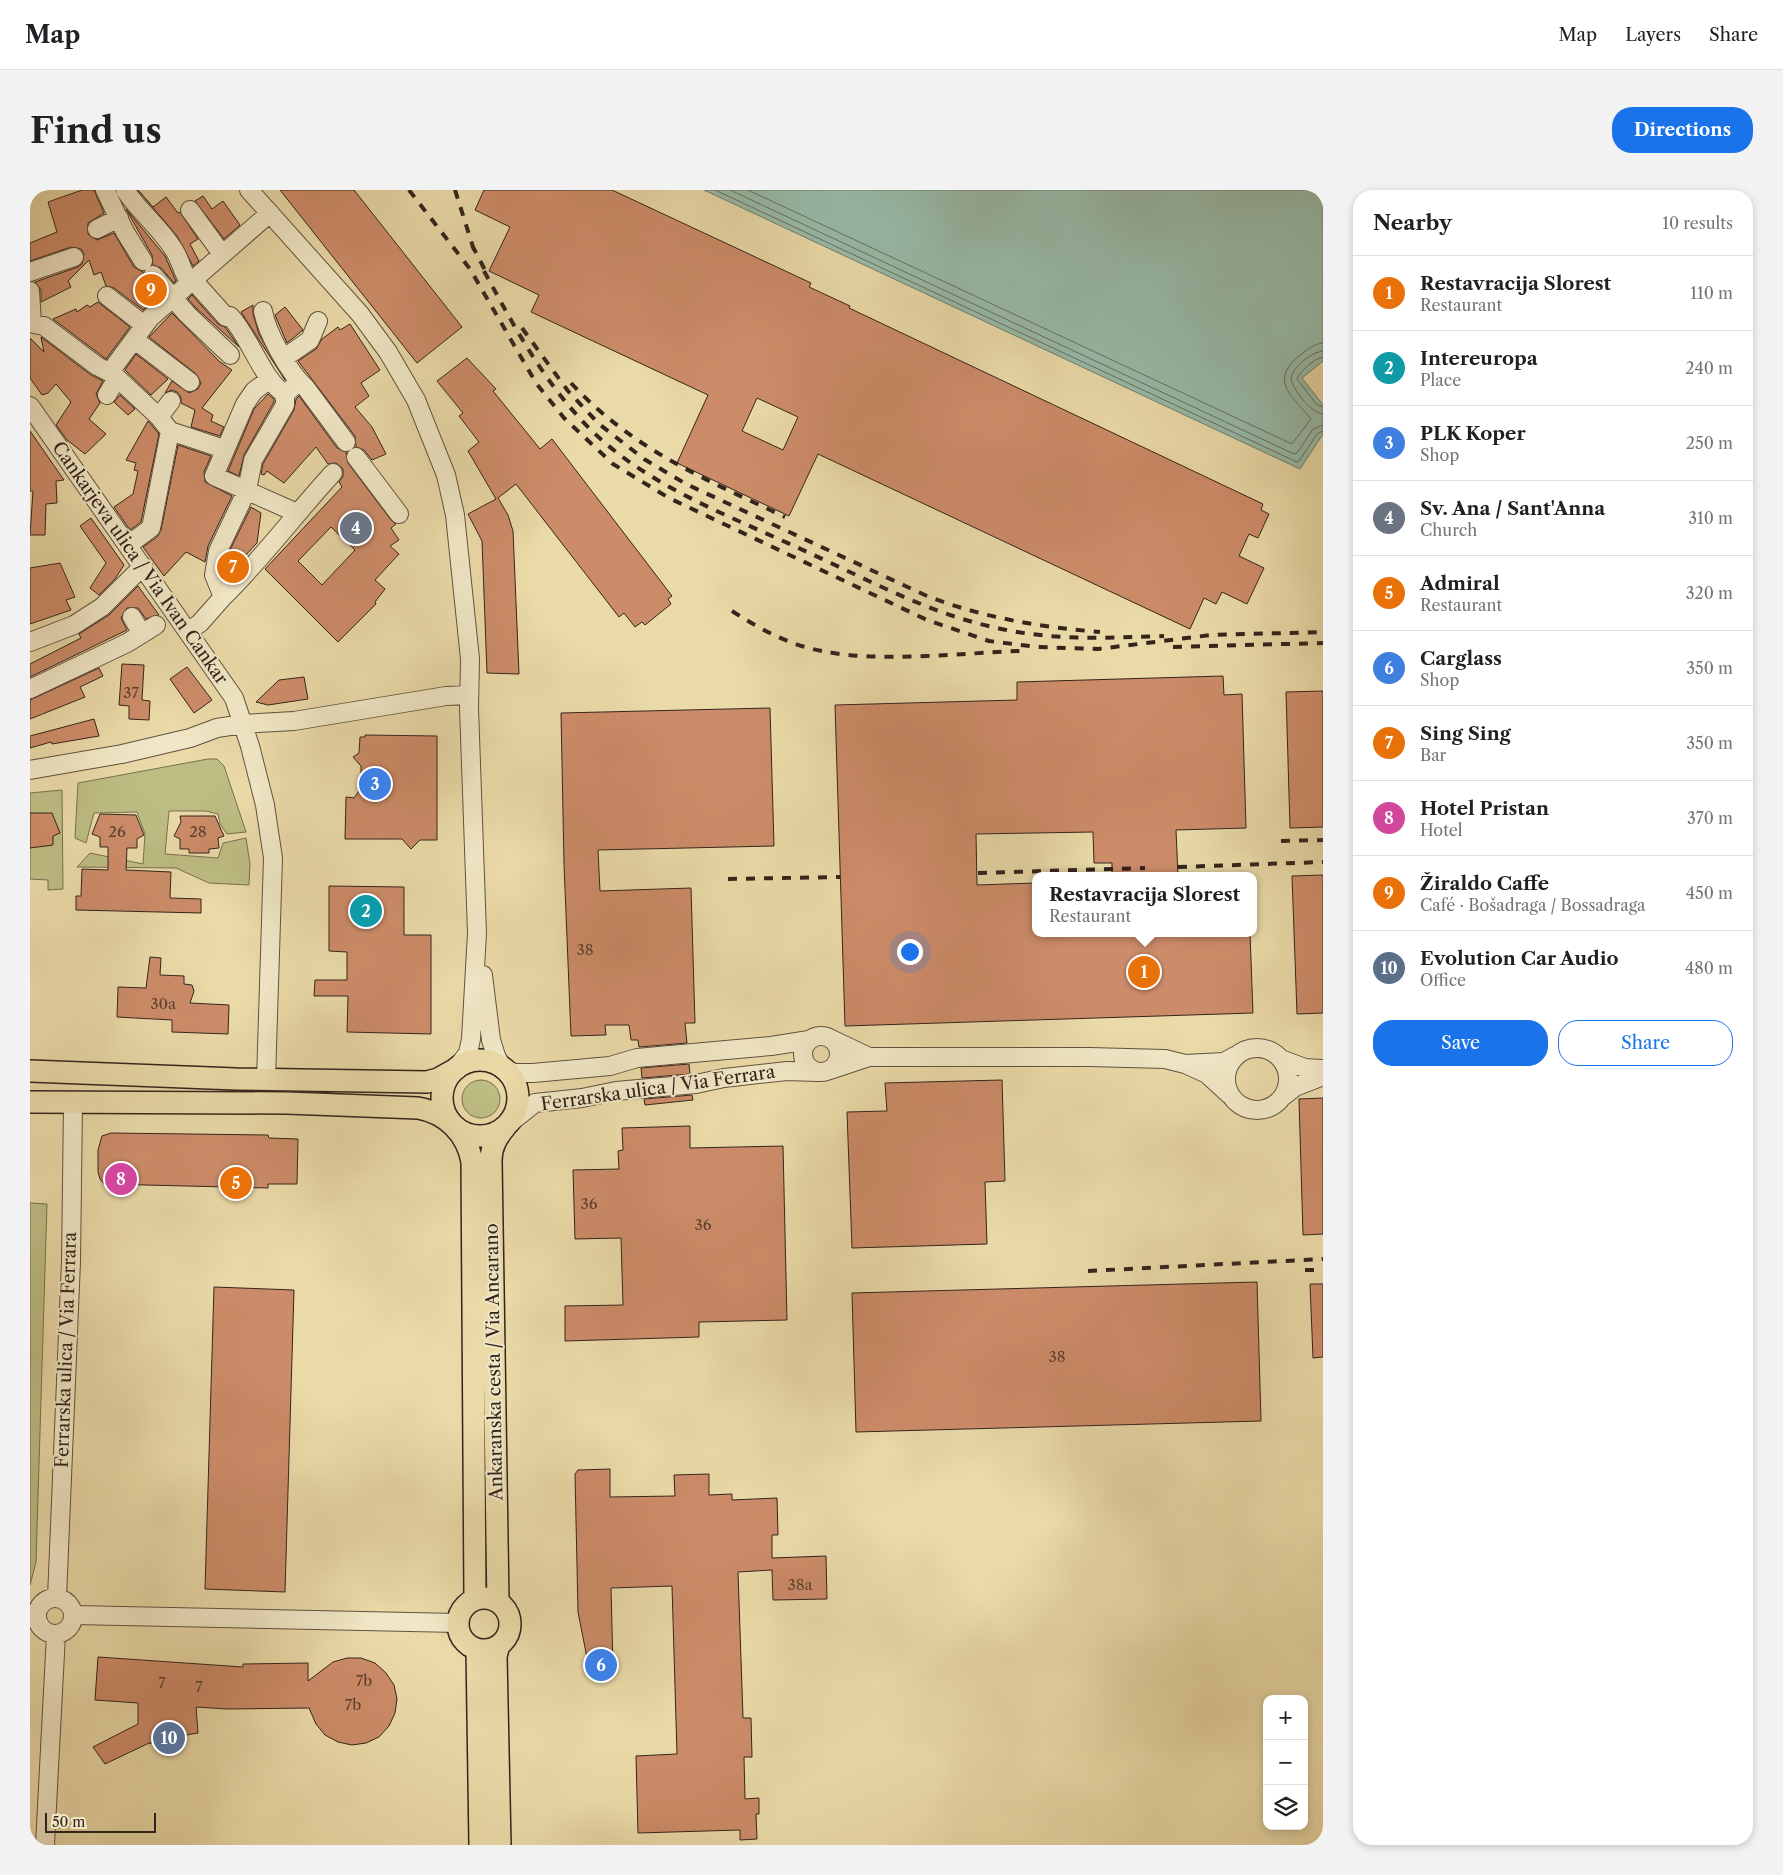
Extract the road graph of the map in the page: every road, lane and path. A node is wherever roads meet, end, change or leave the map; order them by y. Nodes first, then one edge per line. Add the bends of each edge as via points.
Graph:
1 (105, 190) edge
2 (125, 190) edge
3 (249, 190) edge
4 (190, 210) dead end
5 (270, 213) junction
6 (119, 218) junction
7 (97, 229) dead end
8 (222, 254) junction
9 (74, 257) dead end
10 (30, 272) edge
11 (193, 280) junction
12 (30, 291) edge
13 (107, 296) dead end
14 (172, 297) junction
15 (264, 311) dead end
16 (318, 321) dead end
17 (31, 323) edge
18 (140, 332) junction
19 (230, 355) dead end
20 (284, 358) junction
21 (114, 375) junction
22 (270, 379) junction
23 (190, 382) dead end
24 (299, 382) junction
25 (285, 394) junction
26 (107, 395) dead end
27 (171, 401) dead end
28 (30, 406) edge
29 (164, 424) junction
30 (224, 449) junction
31 (333, 473) dead end
32 (247, 490) junction
33 (297, 512) junction
34 (399, 514) dead end
35 (128, 545) junction
36 (143, 566) junction
37 (224, 597) junction
38 (132, 617) dead end
39 (189, 632) junction
40 (30, 642) edge
41 (30, 689) edge
42 (469, 695) junction
43 (243, 724) junction
44 (30, 770) edge
45 (477, 933) junction
46 (831, 1039) junction
47 (808, 1040) junction
48 (1235, 1056) junction
49 (869, 1057) junction
50 (1281, 1059) junction
51 (1185, 1064) junction
52 (502, 1067) junction
53 (456, 1069) junction
54 (1323, 1069) edge
55 (30, 1071) edge
56 (824, 1071) junction
57 (1323, 1076) edge
58 (266, 1080) junction
59 (1230, 1095) junction
60 (1282, 1097) junction
61 (30, 1102) edge
62 (73, 1103) junction
63 (454, 1125) junction
64 (506, 1126) junction
65 (58, 1598) junction
66 (476, 1599) junction
67 (498, 1602) junction
68 (33, 1615) edge
69 (73, 1615) junction
70 (458, 1623) junction
71 (56, 1634) junction
72 (498, 1645) junction
73 (477, 1649) junction
74 (46, 1845) edge
75 (480, 1845) edge
76 (500, 1845) edge

1 - 6 street
2 - 11 street via 142,214 160,230 176,252 187,278
3 - 5 street
4 - 8 street
5 - 8 street
5 - 42 street via 375,334 399,369 428,426 446,476 455,515 470,659
6 - 7 street
6 - 14 street via 148,268
8 - 11 street
9 - 10 street
11 - 14 street
11 - 22 street via 226,317 230,316 239,325
12 - 17 street
13 - 18 street
14 - 18 street
14 - 19 street
15 - 20 street via 265,322
16 - 20 street via 310,340
17 - 21 street via 44,326
18 - 21 street
18 - 23 street
20 - 24 street
21 - 26 street
21 - 29 street
22 - 25 street via 277,390
22 - 30 street via 245,404
24 - 25 street
24 - 34 street via 312,394
25 - 32 street via 285,405 253,460
27 - 29 street
28 - 35 street, Cankarjeva ulica / Via Ivan Cankar
29 - 30 street
29 - 35 street via 151,528
30 - 32 street via 214,476
31 - 33 street
32 - 33 street
32 - 37 street via 221,542 215,563 214,575
33 - 37 street
35 - 36 street, Cankarjeva ulica / Via Ivan Cankar
36 - 39 street, Cankarjeva ulica / Via Ivan Cankar
36 - 40 street via 102,607 74,625
37 - 39 street
38 - 41 street via 149,629
39 - 43 street, Cankarjeva ulica / Via Ivan Cankar via 234,698
42 - 43 street via 294,720
42 - 45 street
43 - 44 street via 122,754
43 - 58 street, Cankarjeva ulica / Via Ivan Cankar via 265,805 273,858
45 - 52 street via 491,1040
45 - 53 street via 471,1039 468,1052
46 - 47 street via 820,1035
46 - 49 street
46 - 56 street via 836,1043 839,1055 834,1066
47 - 52 street, Ferrarska ulica / Via Ferrara via 636,1058 610,1066 533,1073 514,1073
47 - 56 street via 803,1050 804,1062
48 - 50 street via 1253,1047 1273,1052
48 - 51 street via 1224,1062
48 - 59 street via 1226,1075
49 - 51 street via 1089,1057 1165,1059
49 - 56 street
50 - 54 street via 1305,1068
50 - 60 street via 1288,1078
51 - 59 street via 1207,1074
52 - 53 main road via 478,1060
52 - 64 main road via 515,1081 518,1093 518,1106
53 - 58 main road via 427,1082
53 - 63 main road via 444,1084 442,1096 443,1109
55 - 58 main road
56 - 64 street, Ferrarska ulica / Via Ferrara via 787,1071 535,1103
57 - 60 street via 1295,1087
59 - 60 street via 1237,1103 1256,1110 1266,1109
61 - 62 main road
62 - 63 main road via 287,1103 418,1108 437,1113
62 - 65 street, Ferrarska ulica / Via Ferrara via 71,1261
63 - 64 main road via 469,1135 482,1136 494,1134
63 - 66 main road, Ankaranska cesta / Via Ancarano via 470,1147 472,1162
64 - 67 main road, Ankaranska cesta / Via Ancarano via 491,1151
65 - 68 street via 41,1604
65 - 69 street via 68,1603
66 - 67 main road via 490,1598
66 - 70 main road via 461,1611
67 - 72 main road via 507,1611 510,1624 507,1636
68 - 71 street via 40,1627
69 - 70 street
69 - 71 street via 70,1626
70 - 73 main road via 461,1636
71 - 74 street
72 - 73 main road via 492,1649
72 - 76 main road
73 - 75 main road

